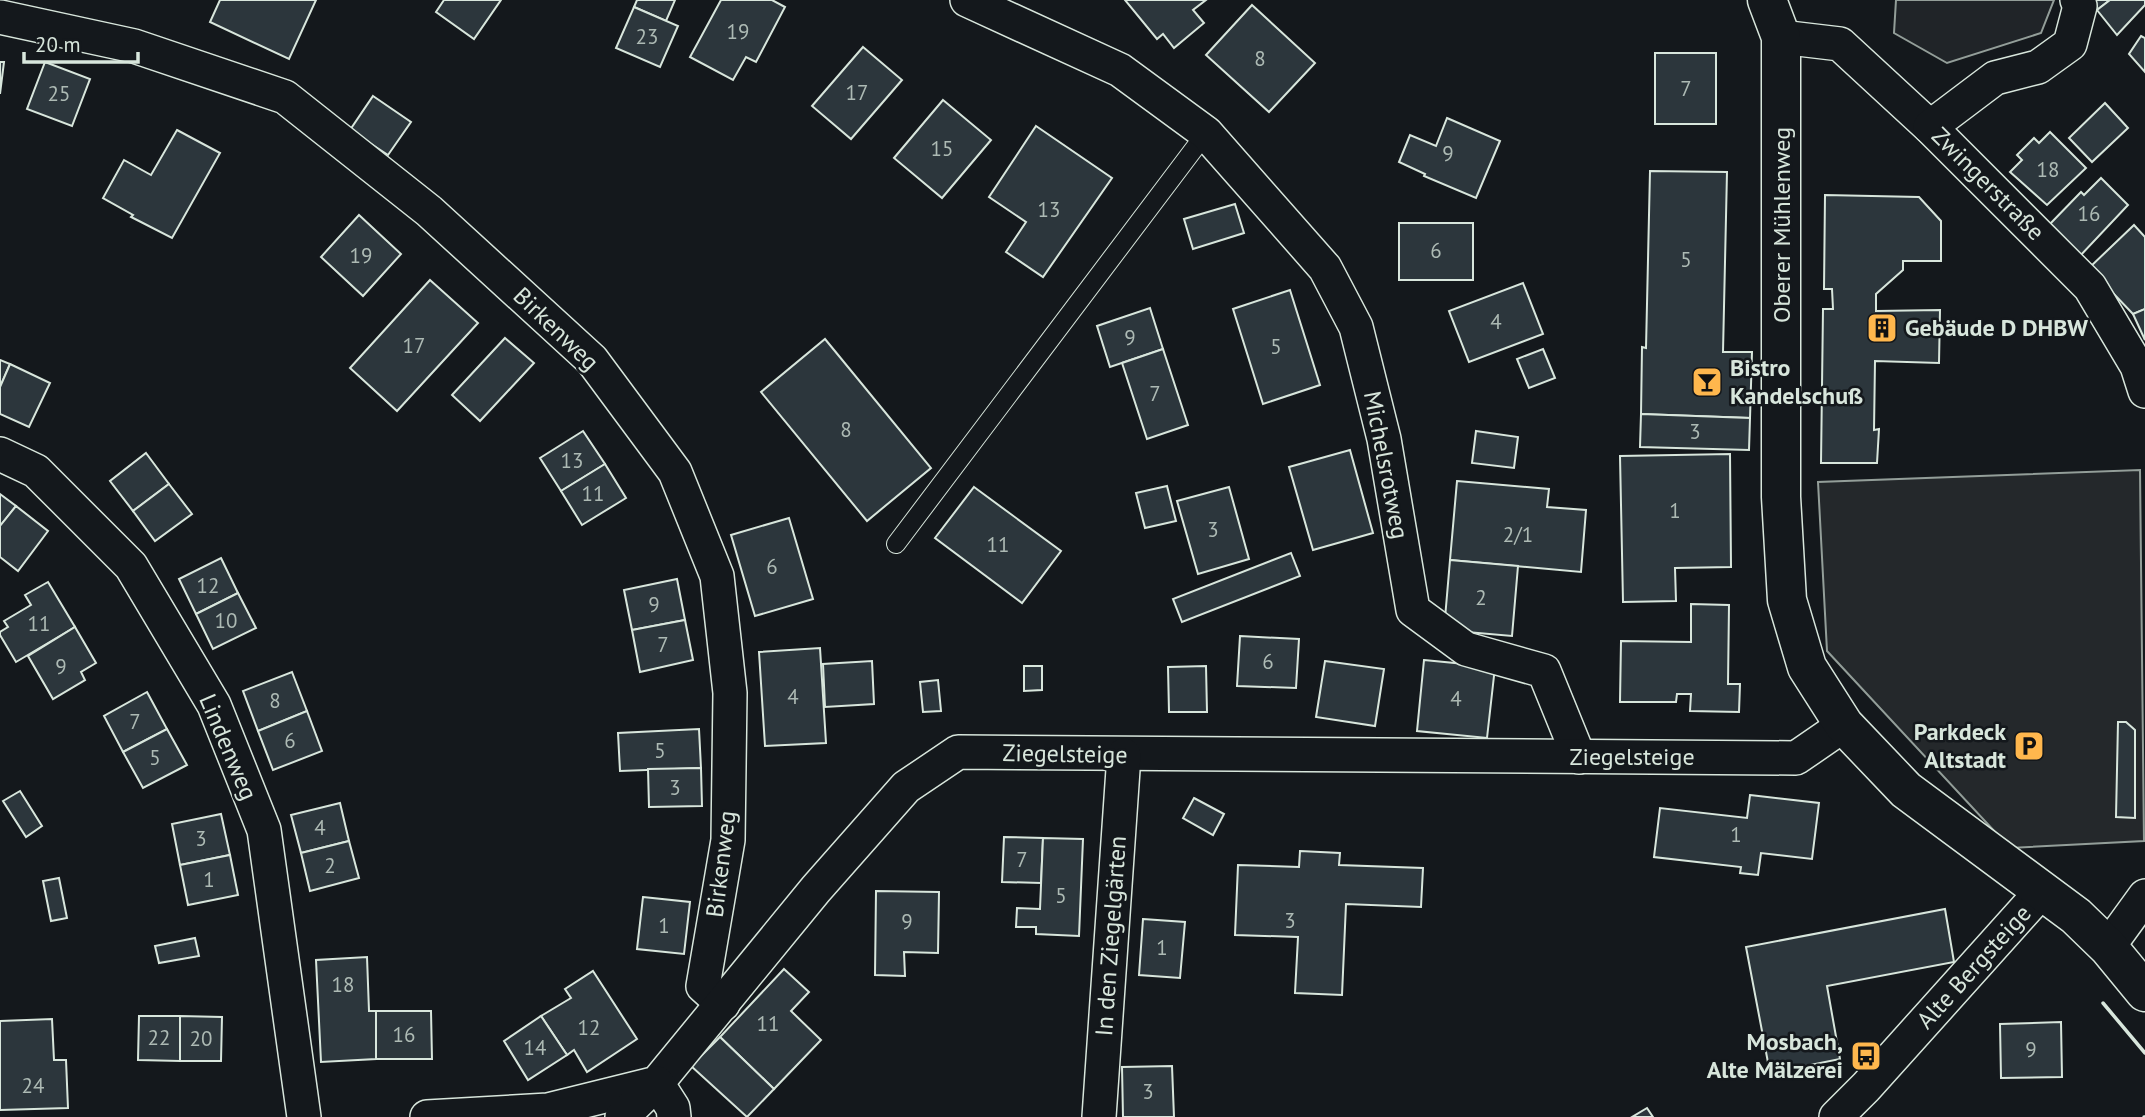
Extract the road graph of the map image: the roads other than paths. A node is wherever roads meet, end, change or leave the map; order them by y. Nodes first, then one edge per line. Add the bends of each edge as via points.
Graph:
1 (967, 0) edge
2 (1767, 0) edge
3 (2077, 0) edge
4 (0, 17) edge
5 (1781, 37) junction
6 (1930, 127) junction
7 (1206, 133) junction
8 (2145, 391) edge
9 (0, 454) edge
10 (896, 544) dead end
11 (1844, 724) junction
12 (1124, 755) junction
13 (1578, 757) junction
14 (2042, 891) junction
15 (2145, 896) edge
16 (2108, 947) junction
17 (2145, 992) edge
18 (723, 1004) junction
19 (657, 1083) junction
20 (304, 1117) edge
21 (427, 1117) edge
22 (622, 1117) edge
23 (674, 1117) edge
24 (1099, 1117) edge
25 (1836, 1117) edge

1 - 7 street, Michelsrotweg via 1120,70
2 - 5 street, Oberer Mühlenweg
3 - 6 street via 2080,6 2070,44 2038,67 1995,78
4 - 18 street, Birkenweg via 134,46 285,97 429,211 592,360 675,472 717,576 730,694 728,840 703,986
5 - 6 street, Zwingerstraße via 1840,44
5 - 11 street, Oberer Mühlenweg via 1781,497 1787,600 1807,667
6 - 8 street, Zwingerstraße via 2090,287 2137,366
7 - 10 lane
7 - 13 street, Michelsrotweg via 1325,268 1356,327 1384,439 1413,610 1466,649 1544,671
9 - 20 street, Lindenweg via 36,471 131,566 214,705 264,830
11 - 13 street, Ziegelsteige via 1796,758
11 - 14 street, Oberer Mühlenweg via 1906,790
12 - 13 street, Ziegelsteige
12 - 18 street, Ziegelsteige via 958,752 906,787
12 - 24 street, In den Ziegelgärten
14 - 16 street, Alte Bergsteige
14 - 25 street, Alte Bergsteige
15 - 16 street
16 - 17 street, Alte Bergsteige
18 - 19 street, Ziegelsteige
19 - 21 street via 548,1110
19 - 22 street, Ziegelsteige
19 - 23 street

